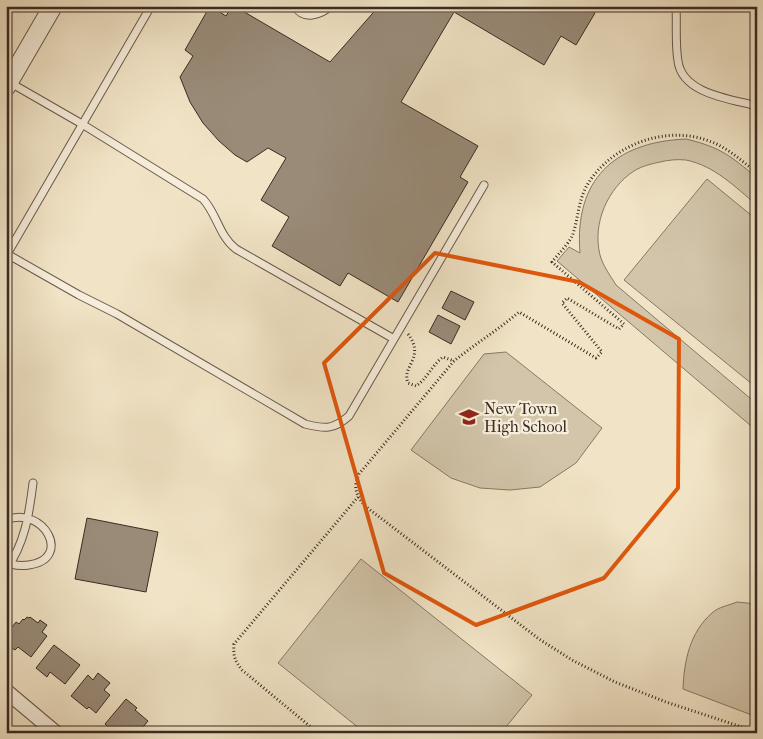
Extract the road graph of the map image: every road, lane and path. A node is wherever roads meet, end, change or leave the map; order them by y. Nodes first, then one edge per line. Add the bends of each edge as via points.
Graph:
1 (52, 6) edge
2 (151, 6) edge
3 (295, 6) edge
4 (331, 6) edge
5 (676, 6) edge
6 (7, 83) edge
7 (757, 106) edge
8 (82, 124) junction
9 (757, 173) edge
10 (484, 185) dead end
11 (7, 255) edge
12 (402, 325) junction
13 (394, 339) junction
14 (454, 361) junction
15 (32, 483) dead end
16 (358, 498) junction
17 (29, 518) junction
18 (6, 520) edge
19 (8, 565) edge
20 (6, 691) edge
21 (757, 732) edge
22 (56, 733) edge
23 (318, 733) edge

1 - 6 street
2 - 8 lane
3 - 4 lane via 304,15 323,13
5 - 7 lane via 678,62 682,74 697,88
6 - 8 lane
8 - 11 lane
8 - 13 lane via 203,199 214,213 223,235 236,249
9 - 14 path via 731,152 709,140 685,135 662,136 622,149 602,165 586,187 572,236 552,262 624,324 619,329 567,298 562,303 602,352 596,358 519,312
10 - 12 lane
11 - 13 lane via 117,314 305,424 318,428 331,428 349,416
12 - 13 lane
12 - 14 path via 415,349 406,374 408,384 416,386 423,382 428,372 443,358
14 - 16 path via 359,474 355,482
15 - 17 lane
16 - 21 path via 539,639 572,660 623,686
16 - 23 path via 234,644 235,662 242,670
17 - 18 lane
17 - 19 lane via 20,548
17 - 19 lane via 39,522 50,536 50,552 36,564
20 - 22 street

